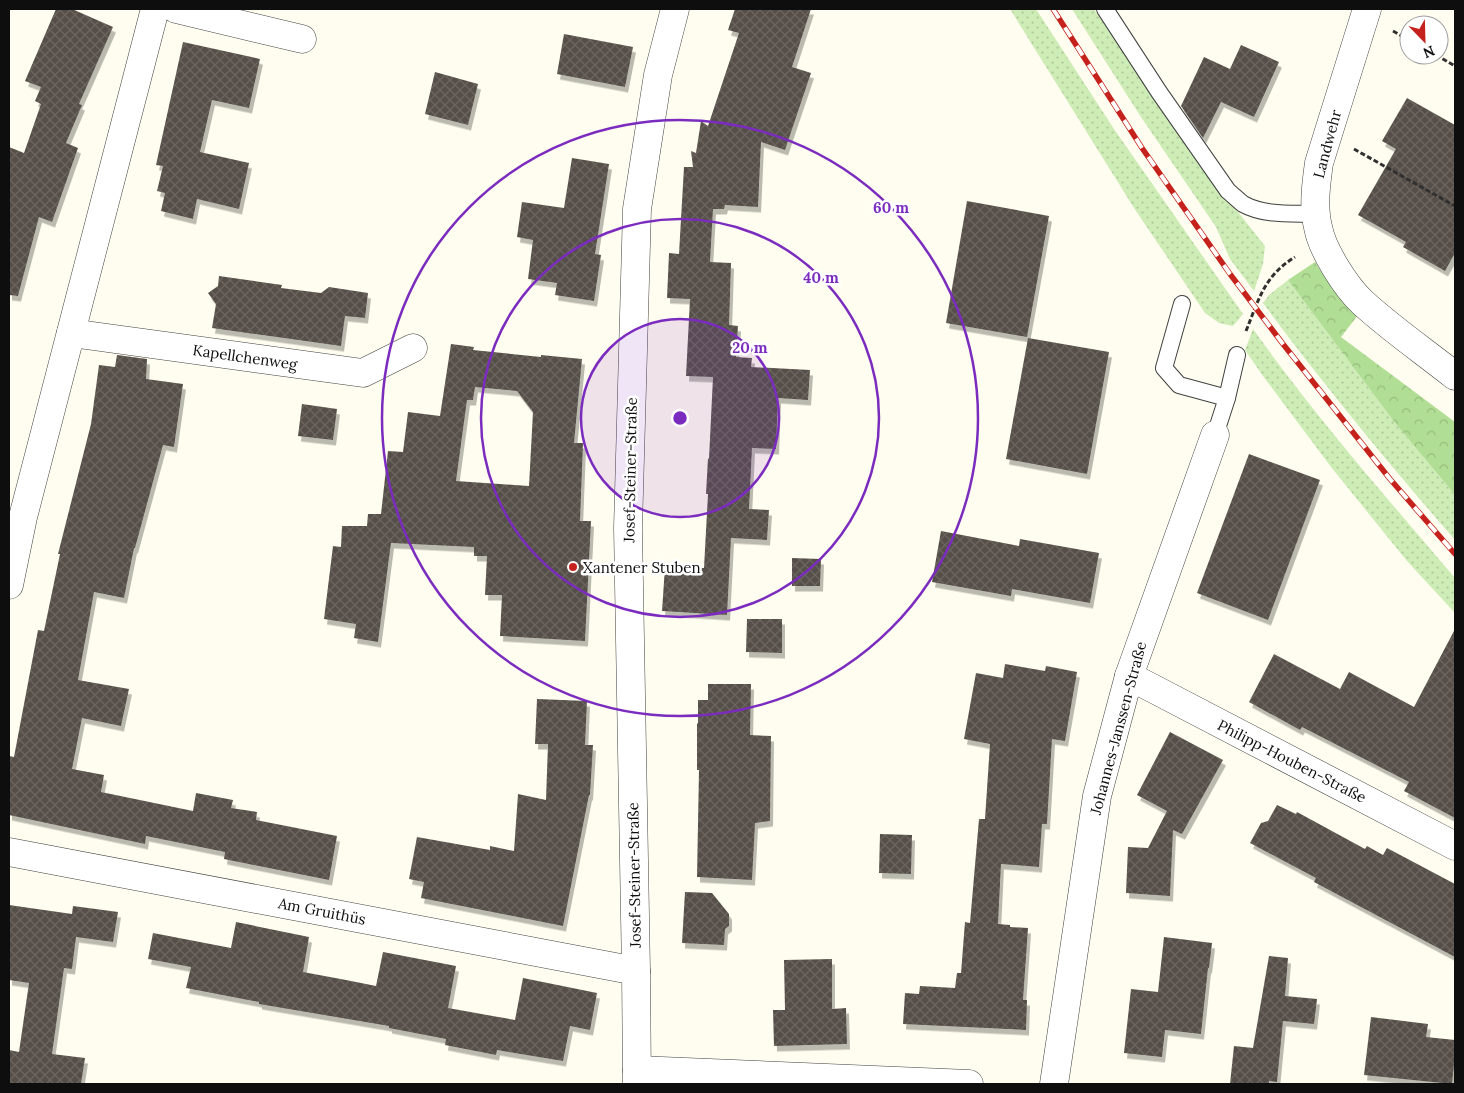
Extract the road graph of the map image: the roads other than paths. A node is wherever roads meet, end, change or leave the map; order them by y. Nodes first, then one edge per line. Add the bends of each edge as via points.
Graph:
1 (155, 9) edge
2 (176, 9) edge
3 (675, 9) edge
4 (1105, 9) edge
5 (1367, 9) edge
6 (302, 39) dead end
7 (1316, 214) junction
8 (1182, 304) dead end
9 (71, 333) junction
10 (414, 348) dead end
11 (1237, 355) road end
12 (1455, 376) edge
13 (1227, 398) junction
14 (1215, 435) joint
15 (9, 585) edge
16 (1129, 676) junction
17 (1455, 846) edge
18 (9, 852) edge
19 (636, 971) junction
20 (637, 1077) edge
21 (969, 1084) edge
22 (1054, 1084) edge

1 - 9 street
2 - 6 street
3 - 19 street, Josef-Steiner-Straße via 658,74 637,209 628,528
4 - 7 lane via 1228,191 1257,210
5 - 7 street, Landwehr via 1319,163
7 - 12 street, Landwehr via 1322,244 1361,301
8 - 13 lane via 1164,368 1179,385
9 - 10 street, Kapellchenweg via 363,373
9 - 15 street
11 - 13 lane, Johannes-Janssen-Straße
13 - 14 lane, Johannes-Janssen-Straße
14 - 16 street, Johannes-Janssen-Straße
16 - 17 street, Philipp-Houben-Straße
16 - 22 street, Johannes-Janssen-Straße via 1096,796
18 - 19 street, Am Gruithüs
19 - 20 street, Josef-Steiner-Straße
20 - 21 street

